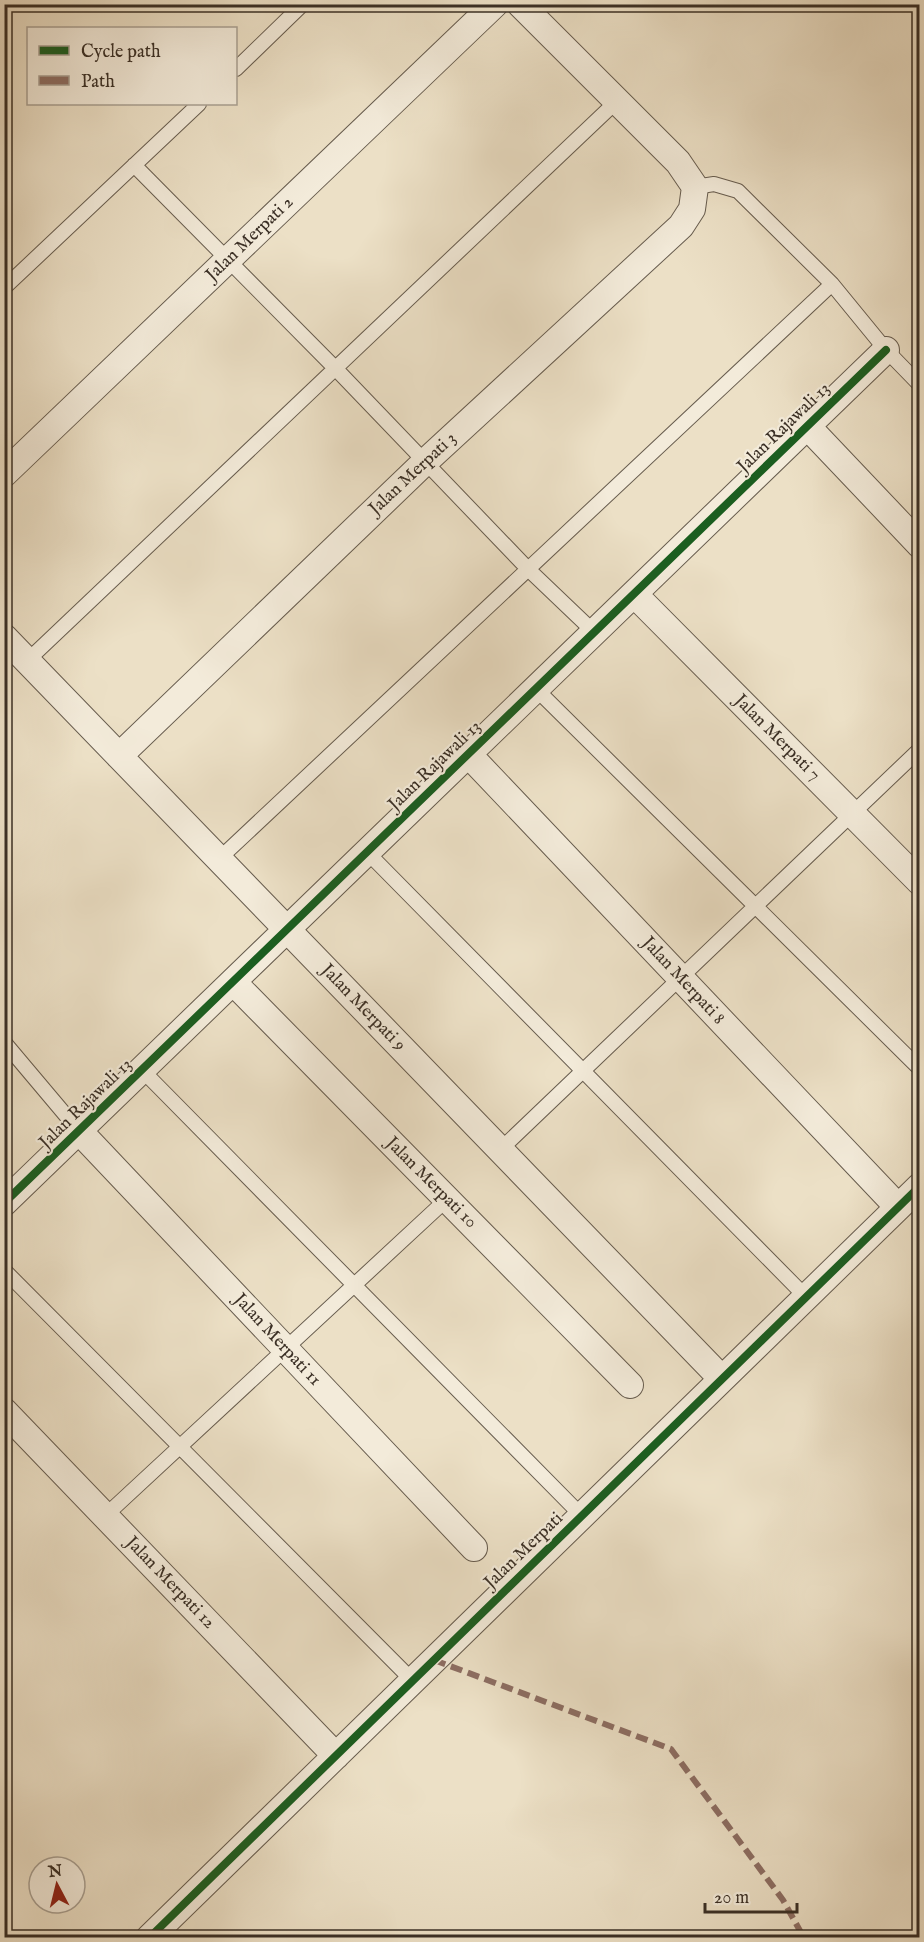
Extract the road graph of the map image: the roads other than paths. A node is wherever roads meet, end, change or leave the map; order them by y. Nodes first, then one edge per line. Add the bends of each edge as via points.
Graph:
1 (303, 4) edge
2 (495, 4) edge
3 (520, 4) edge
4 (237, 68) edge
5 (617, 101) junction
6 (198, 105) edge
7 (134, 165) junction
8 (695, 187) junction
9 (228, 260) junction
10 (832, 284) junction
11 (4, 288) edge
12 (886, 350) junction
13 (336, 369) junction
14 (920, 385) edge
15 (807, 426) junction
16 (426, 461) junction
17 (4, 474) edge
18 (920, 545) edge
19 (528, 569) junction
20 (634, 594) junction
21 (594, 632) junction
22 (4, 637) edge
23 (27, 661) junction
24 (536, 689) junction
25 (920, 749) edge
26 (468, 754) junction
27 (119, 756) junction
28 (852, 814) junction
29 (367, 852) junction
30 (219, 859) junction
31 (920, 882) edge
32 (755, 907) junction
33 (287, 929) junction
34 (680, 978) junction
35 (233, 982) junction
36 (4, 1042) edge
37 (920, 1069) edge
38 (142, 1070) junction
39 (584, 1071) junction
40 (79, 1131) junction
41 (500, 1150) junction
42 (920, 1186) edge
43 (447, 1199) junction
44 (4, 1203) edge
45 (898, 1207) junction
46 (4, 1270) edge
47 (354, 1285) junction
48 (806, 1297) junction
49 (285, 1349) junction
50 (722, 1379) junction
51 (630, 1384) dead end
52 (4, 1411) edge
53 (180, 1447) junction
54 (105, 1516) junction
55 (582, 1516) junction
56 (474, 1548) dead end
57 (413, 1681) junction
58 (336, 1756) junction
59 (149, 1938) edge

1 - 4 lane
2 - 9 street, Jalan Merpati 2
3 - 5 street
5 - 8 street via 678,162
5 - 13 lane
6 - 7 lane
7 - 9 lane
7 - 11 lane
8 - 10 lane via 714,184 738,191
8 - 16 street, Jalan Merpati 3 via 692,209 681,226
9 - 13 lane
9 - 17 street, Jalan Merpati 2
10 - 12 lane
10 - 19 lane
12 - 14 lane
12 - 15 street, Jalan Rajawali 13
13 - 16 lane
13 - 23 lane
15 - 18 street
15 - 20 street, Jalan Rajawali 13
16 - 19 lane
16 - 27 street, Jalan Merpati 3
19 - 21 lane
19 - 30 lane
20 - 21 street, Jalan Rajawali 13
20 - 28 street, Jalan Merpati 7
21 - 24 street, Jalan Rajawali 13
22 - 23 street, Jalan Merpati 9
23 - 27 street, Jalan Merpati 9
24 - 26 street, Jalan Rajawali 13
24 - 32 lane
25 - 28 lane
26 - 29 street, Jalan Rajawali 13
26 - 34 street, Jalan Merpati 8
27 - 30 street, Jalan Merpati 9
28 - 31 street, Jalan Merpati 7
28 - 32 lane
29 - 33 street, Jalan Rajawali 13
29 - 39 lane
30 - 33 street, Jalan Merpati 9
32 - 34 lane
32 - 37 lane
33 - 35 street, Jalan Rajawali 13
33 - 41 street, Jalan Merpati 9
34 - 39 lane
34 - 45 street, Jalan Merpati 8
35 - 38 street, Jalan Rajawali 13
35 - 43 street, Jalan Merpati 10
36 - 40 lane
38 - 40 street, Jalan Rajawali 13
38 - 47 lane
39 - 41 lane
39 - 48 lane
40 - 44 street, Jalan Rajawali 13
40 - 49 street, Jalan Merpati 11
41 - 50 street, Jalan Merpati 9
42 - 45 street, Jalan Merpati
43 - 47 lane
43 - 51 street, Jalan Merpati 10
45 - 48 street, Jalan Merpati
46 - 53 lane
47 - 49 lane
47 - 55 lane
48 - 50 street, Jalan Merpati
49 - 53 lane
49 - 56 street, Jalan Merpati 11
50 - 55 street, Jalan Merpati
52 - 54 street, Jalan Merpati 12
53 - 54 lane
53 - 57 lane
54 - 58 street, Jalan Merpati 12
55 - 57 street, Jalan Merpati
57 - 58 street, Jalan Merpati
58 - 59 street, Jalan Merpati

